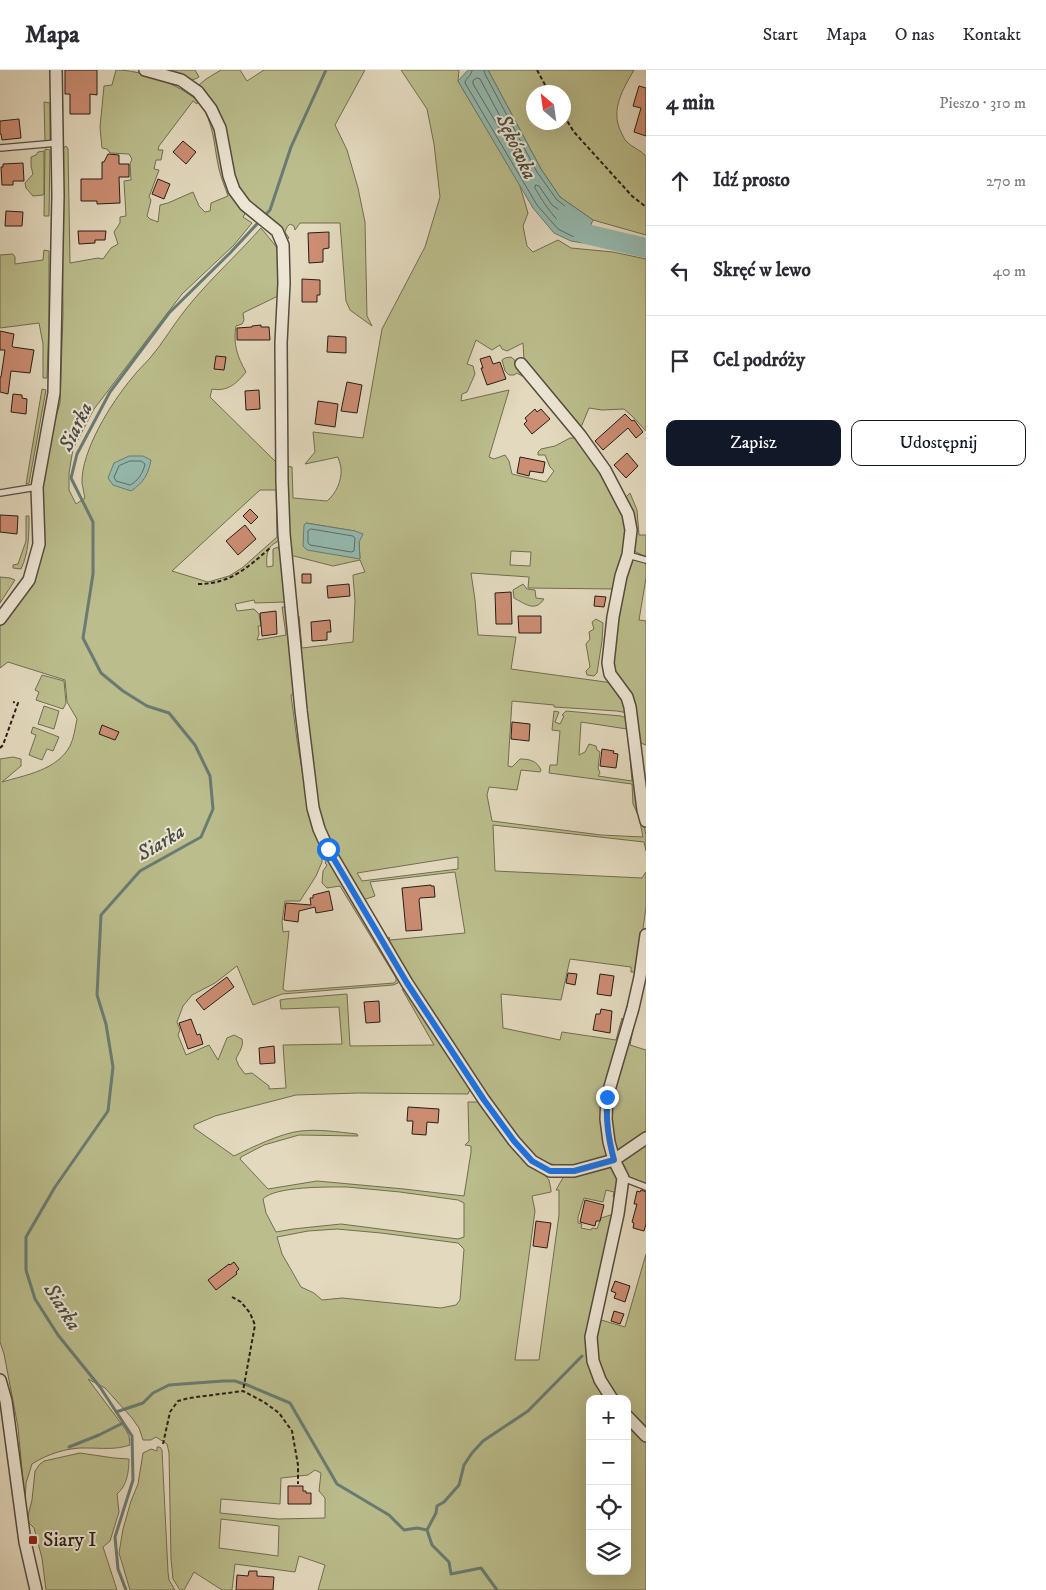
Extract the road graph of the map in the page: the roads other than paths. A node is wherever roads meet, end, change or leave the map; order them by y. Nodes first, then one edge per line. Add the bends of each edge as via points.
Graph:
1 (56, 70) edge
2 (145, 70) edge
3 (57, 143) junction
4 (0, 148) edge
5 (521, 364) dead end
6 (37, 487) junction
7 (0, 492) edge
8 (628, 555) junction
9 (646, 560) edge
10 (0, 619) edge
11 (646, 821) edge
12 (646, 936) edge
13 (646, 1138) edge
14 (614, 1160) junction
15 (623, 1178) junction
16 (646, 1187) edge
17 (0, 1380) edge
18 (609, 1395) edge
19 (3, 1402) edge
20 (631, 1420) edge
21 (646, 1436) edge
22 (36, 1590) edge

1 - 3 street
2 - 14 street via 181,80 198,92 220,128 234,190 245,205 277,231 283,245 284,534 301,710 319,829 407,983 514,1141 532,1161 550,1171 574,1171
3 - 4 lane
3 - 6 street via 54,393
5 - 8 street via 606,470 628,514 631,530
6 - 7 lane
6 - 10 street via 39,544 29,580
8 - 9 lane
8 - 11 street via 620,576 608,662 610,674 627,697 630,707
12 - 14 street via 633,1008 607,1097 606,1119
13 - 14 street
14 - 15 street
15 - 16 lane
15 - 18 street via 591,1337 593,1361
17 - 19 street
19 - 22 street via 25,1542
20 - 21 street

